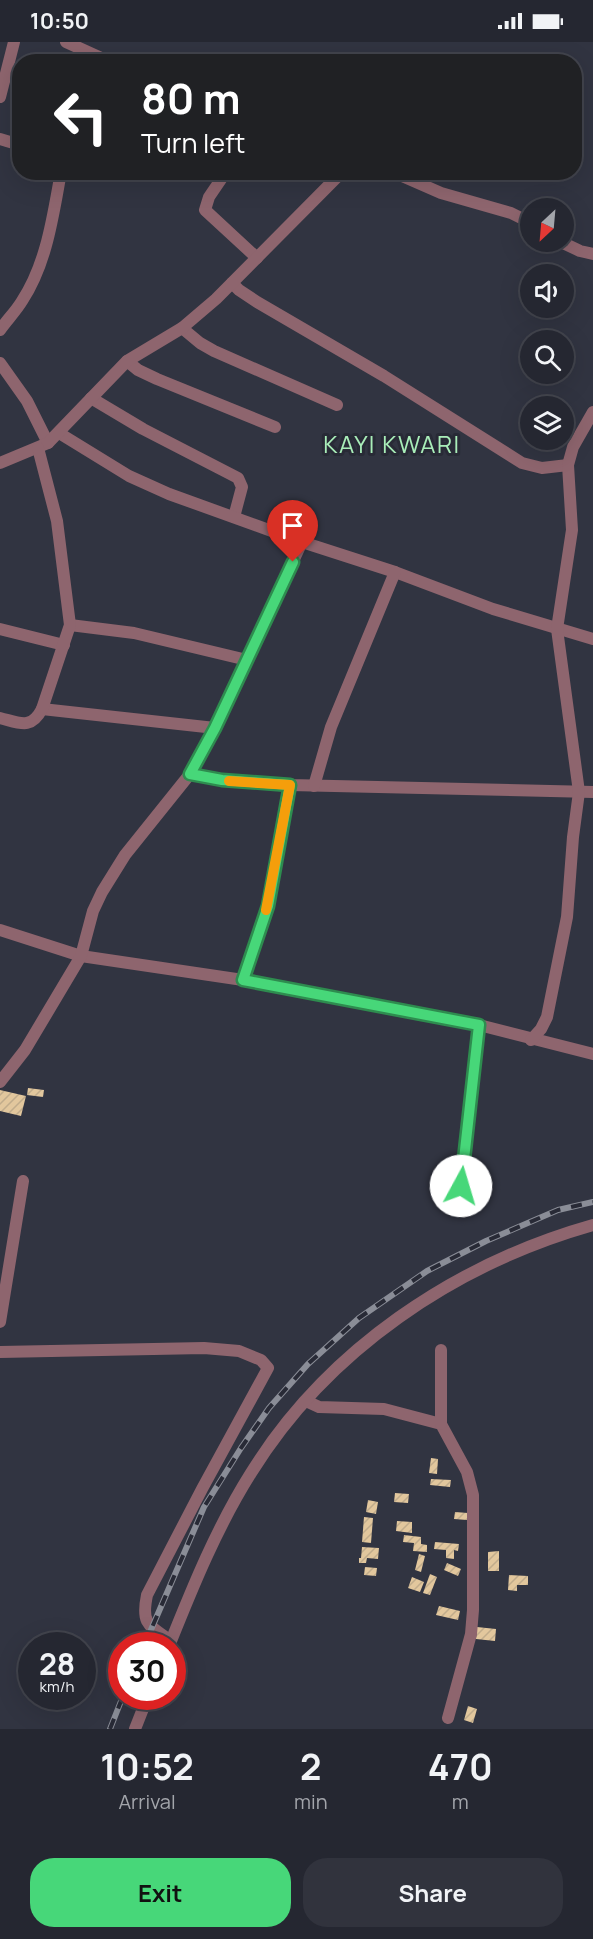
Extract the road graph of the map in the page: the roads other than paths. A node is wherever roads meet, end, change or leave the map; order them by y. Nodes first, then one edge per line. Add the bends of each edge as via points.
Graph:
1 (14, 42) edge
2 (66, 42) edge
3 (80, 54) edge
4 (0, 97) edge
5 (60, 180) edge
6 (221, 180) edge
7 (334, 180) edge
8 (411, 180) edge
9 (520, 218) edge
10 (574, 248) edge
11 (593, 254) edge
12 (257, 258) junction
13 (232, 283) junction
14 (182, 328) junction
15 (0, 330) edge
16 (127, 361) junction
17 (0, 363) edge
18 (91, 398) junction
19 (337, 405) dead end
20 (593, 412) edge
21 (275, 427) dead end
22 (59, 433) junction
23 (43, 446) junction
24 (0, 463) edge
25 (568, 465) junction
26 (234, 517) junction
27 (302, 542) junction
28 (395, 572) junction
29 (70, 625) junction
30 (0, 629) edge
31 (557, 629) junction
32 (593, 639) edge
33 (64, 645) junction
34 (247, 660) junction
35 (42, 709) junction
36 (0, 718) edge
37 (215, 728) junction
38 (190, 774) junction
39 (290, 785) junction
40 (314, 786) junction
41 (579, 792) junction
42 (593, 792) edge
43 (0, 930) edge
44 (81, 956) junction
45 (243, 980) junction
46 (479, 1025) junction
47 (531, 1040) junction
48 (593, 1054) edge
49 (0, 1082) edge
50 (23, 1181) dead end
51 (461, 1186) dead end
52 (593, 1225) edge
53 (0, 1322) edge
54 (441, 1350) dead end
55 (0, 1352) edge
56 (306, 1401) junction
57 (441, 1424) junction
58 (158, 1632) edge
59 (175, 1632) edge
60 (142, 1710) edge
61 (448, 1718) dead end
62 (135, 1729) edge

1 - 4 street
2 - 3 street
5 - 15 street via 51,228 38,267 23,299
6 - 12 street via 205,210
7 - 12 street
8 - 9 street
10 - 11 street
12 - 13 street
13 - 14 street
13 - 25 street via 522,463 542,468
14 - 16 street
14 - 19 street via 214,351
16 - 18 street
16 - 21 street via 158,379
17 - 23 street via 27,401
18 - 22 street
18 - 26 street via 238,478 242,487
20 - 25 street via 573,447
22 - 23 street
22 - 26 street via 129,476
23 - 24 street
23 - 29 street
25 - 31 street via 572,530
26 - 27 street
27 - 28 street
27 - 34 street
28 - 31 street
28 - 40 street via 331,727
29 - 33 street
29 - 34 street via 134,633
30 - 33 street
31 - 32 street
31 - 41 street
33 - 35 street
34 - 37 street
35 - 36 street via 36,720 29,723
35 - 37 street
37 - 38 street
38 - 39 street
38 - 44 street via 125,855 102,892
39 - 40 street
39 - 45 street via 268,906
40 - 41 street
41 - 42 street
41 - 47 street via 564,936 547,1017
43 - 44 street
44 - 45 street
44 - 49 street via 25,1050
45 - 46 street
46 - 47 street
46 - 51 street
47 - 48 street
50 - 53 street
52 - 56 street via 560,1234 480,1268 403,1314 347,1357
54 - 57 street
55 - 58 street via 204,1348 239,1351 261,1360 268,1368 147,1595 146,1620
56 - 57 street via 319,1407 384,1409
56 - 59 street via 250,1473 207,1553
57 - 61 street via 467,1472 473,1495 471,1626
60 - 62 street

